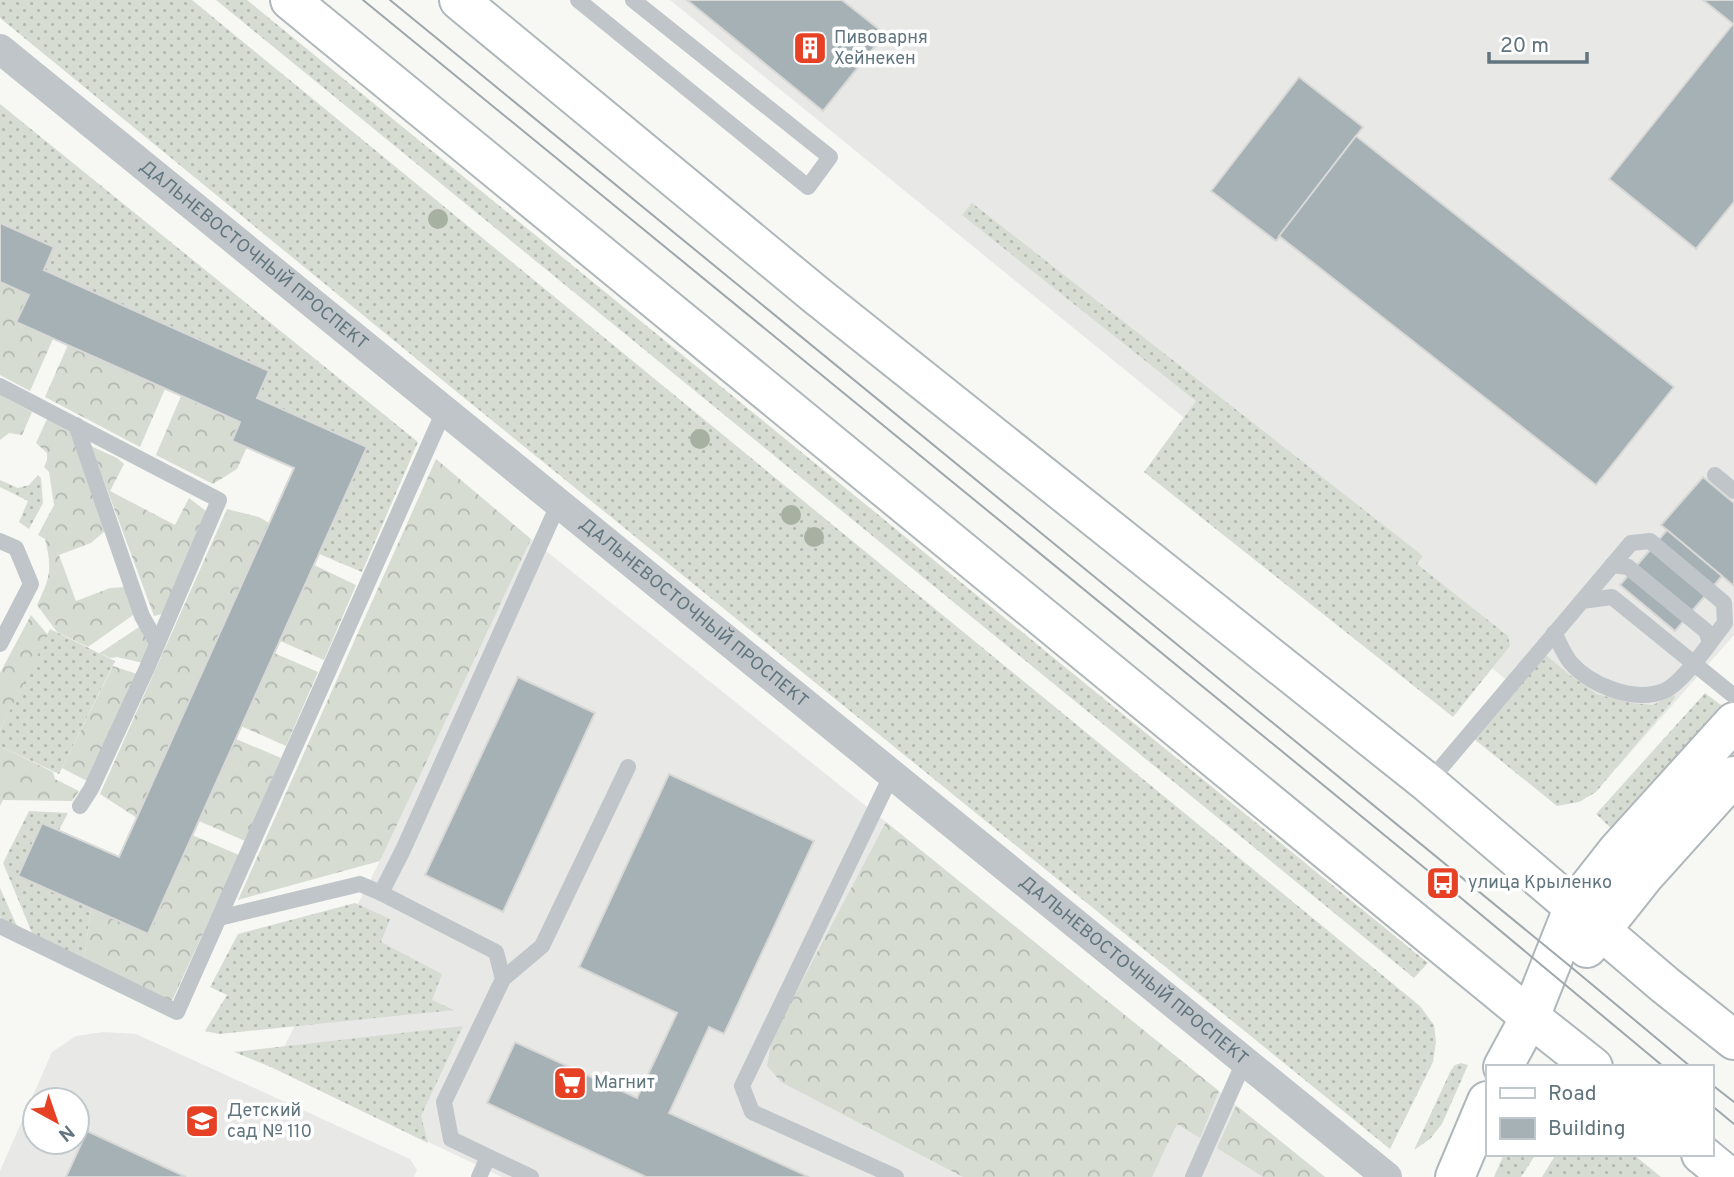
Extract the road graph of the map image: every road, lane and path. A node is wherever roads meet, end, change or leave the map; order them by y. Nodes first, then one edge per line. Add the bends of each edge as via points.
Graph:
1 (290, 0) edge
2 (578, 0) edge
3 (633, 0) edge
4 (472, 4) edge
5 (0, 49) edge
6 (0, 386) edge
7 (444, 411) junction
8 (76, 425) junction
9 (1715, 475) dead end
10 (1734, 491) edge
11 (558, 505) junction
12 (0, 541) edge
13 (1612, 565) junction
14 (1581, 601) junction
15 (1554, 633) junction
16 (1710, 642) junction
17 (158, 643) junction
18 (0, 645) edge
19 (1693, 663) junction
20 (1734, 696) edge
21 (1734, 722) edge
22 (628, 767) dead end
23 (892, 774) junction
24 (1734, 776) edge
25 (1428, 783) junction
26 (80, 806) dead end
27 (381, 893) junction
28 (1574, 906) junction
29 (219, 918) junction
30 (0, 926) edge
31 (1602, 930) junction
32 (503, 979) junction
33 (1530, 1017) junction
34 (1734, 1040) edge
35 (1244, 1062) junction
36 (1504, 1065) edge
37 (1590, 1065) edge
38 (1486, 1103) edge
39 (1703, 1156) edge
40 (488, 1157) junction
41 (479, 1177) edge
42 (531, 1177) edge
43 (896, 1177) edge
44 (1193, 1177) edge
45 (1387, 1177) edge
46 (1455, 1177) edge
47 (1729, 1177) edge

1 - 33 main road
2 - 3 lane via 807,187 830,157
4 - 25 main road via 816,295
5 - 7 street, ДАЛЬНЕВОСТОЧНЫЙ ПРОСПЕКТ
6 - 8 lane
7 - 11 street, ДАЛЬНЕВОСТОЧНЫЙ ПРОСПЕКТ
7 - 29 lane
8 - 17 lane via 142,616
8 - 17 lane via 219,500
9 - 10 lane
11 - 23 street, ДАЛЬНЕВОСТОЧНЫЙ ПРОСПЕКТ
11 - 27 lane
12 - 18 lane via 16,548 31,584
13 - 14 lane
13 - 16 lane via 1628,568 1706,631
13 - 16 lane via 1631,543 1650,541 1724,603 1726,623
14 - 15 lane
14 - 19 lane via 1612,597
15 - 19 lane via 1569,661 1591,680 1625,692 1664,691
15 - 25 lane
16 - 19 lane
17 - 26 lane
19 - 20 lane
21 - 28 main road via 1618,850
22 - 32 lane via 542,946
23 - 35 street, ДАЛЬНЕВОСТОЧНЫЙ ПРОСПЕКТ
23 - 43 lane via 742,1086 752,1112
24 - 31 main road
25 - 28 main road
27 - 29 lane via 360,884
27 - 32 lane via 496,952
28 - 31 main road
28 - 33 main road
29 - 30 lane via 177,1012
31 - 33 main road
31 - 34 main road
32 - 40 lane via 444,1102 451,1139
33 - 36 main road
33 - 37 main road
35 - 44 lane
35 - 45 street, ДАЛЬНЕВОСТОЧНЫЙ ПРОСПЕКТ
38 - 46 main road
39 - 47 main road
40 - 41 lane
40 - 42 lane

